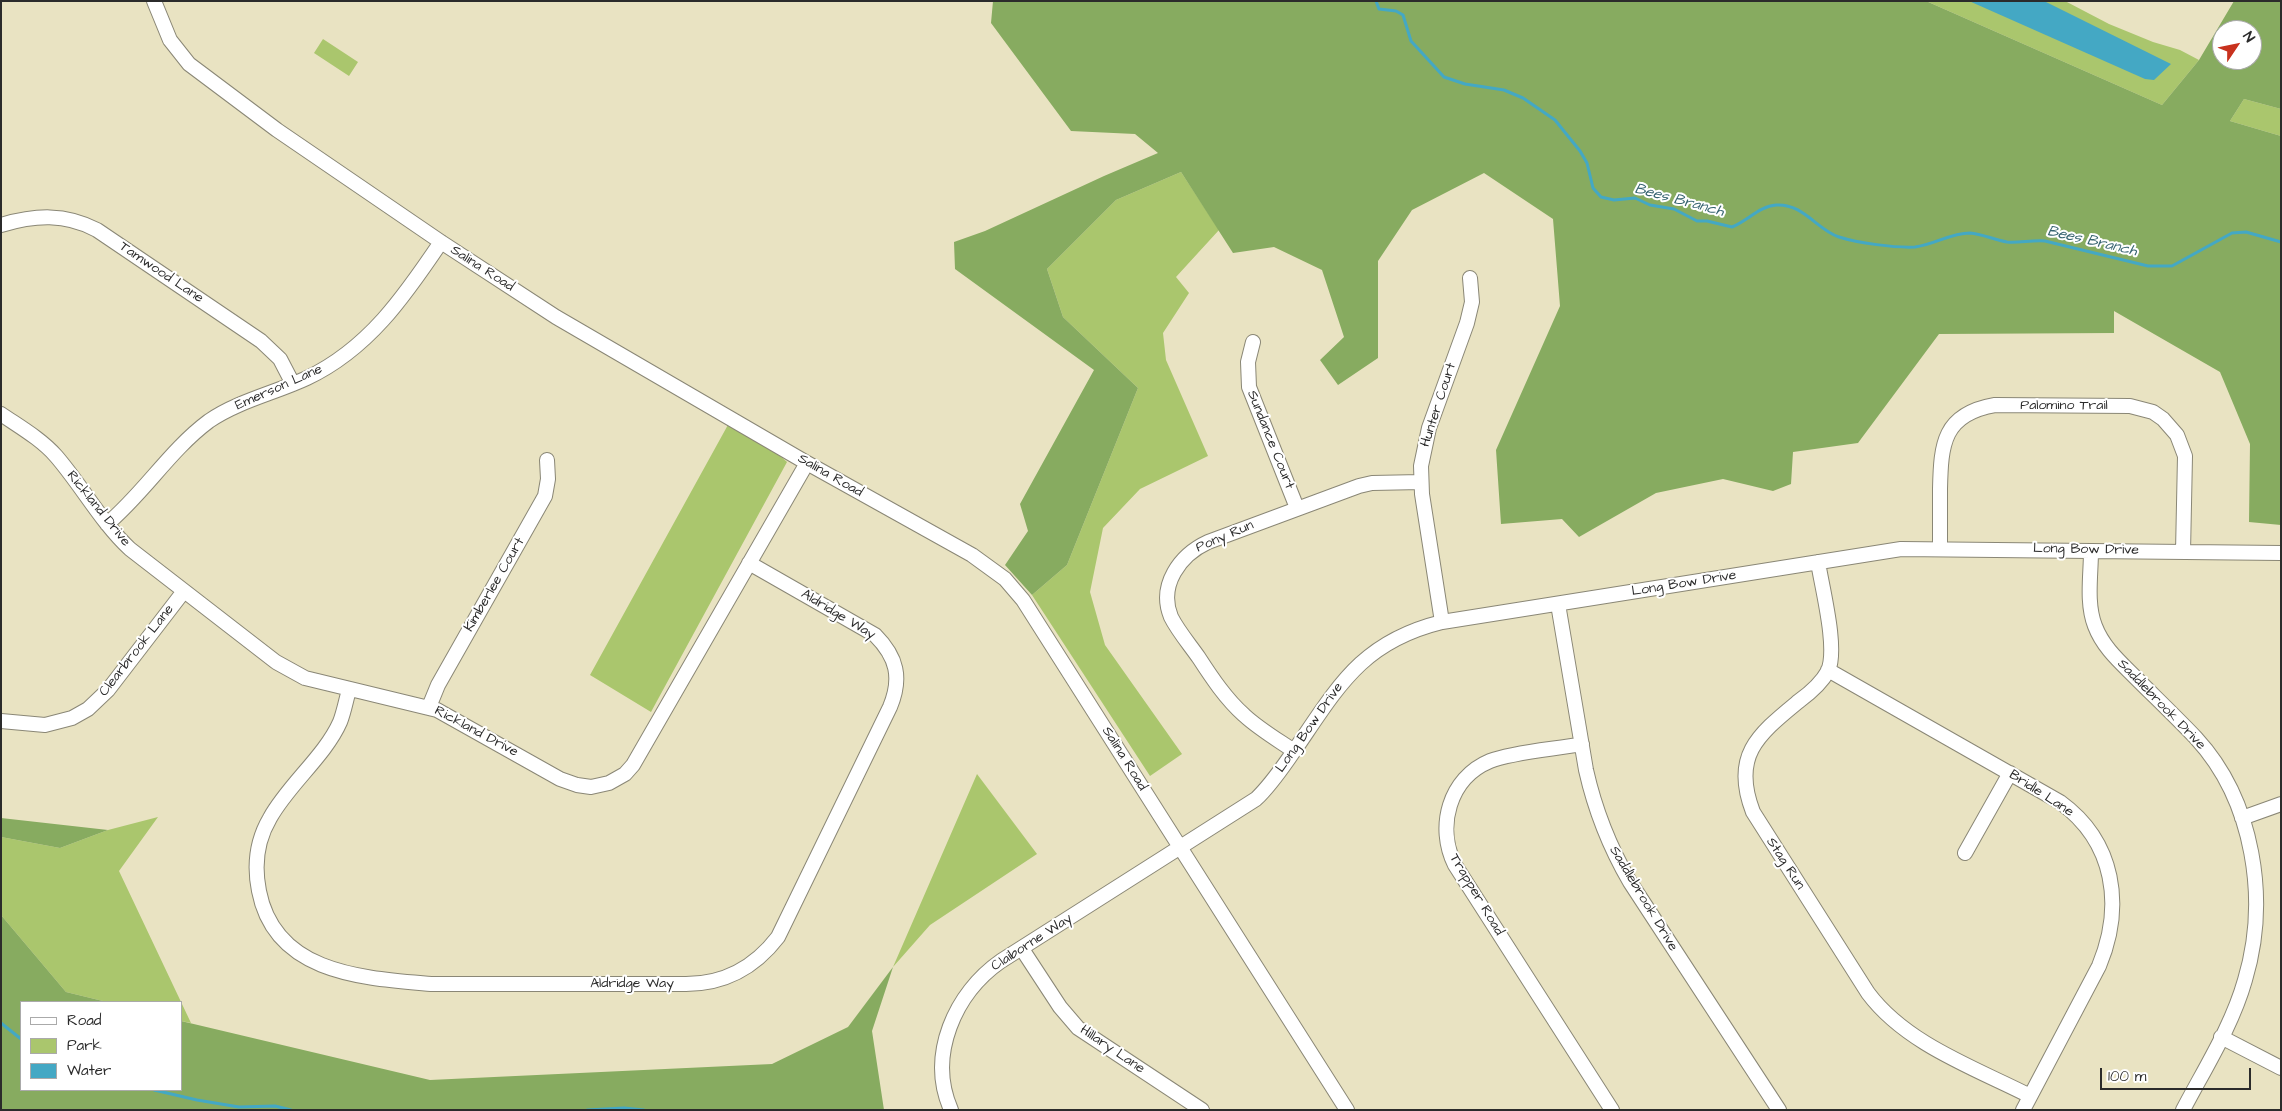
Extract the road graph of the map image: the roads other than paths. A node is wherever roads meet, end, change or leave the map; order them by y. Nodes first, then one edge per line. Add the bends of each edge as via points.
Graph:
1 (154, 1) edge
2 (1, 225) edge
3 (442, 242) junction
4 (1470, 278) dead end
5 (1253, 342) dead end
6 (293, 384) junction
7 (1, 414) edge
8 (547, 460) dead end
9 (807, 462) junction
10 (1421, 482) junction
11 (1297, 508) junction
12 (107, 524) junction
13 (1940, 548) junction
14 (2091, 551) junction
15 (2183, 552) junction
16 (2281, 553) edge
17 (1818, 562) junction
18 (749, 563) junction
19 (184, 591) junction
20 (1558, 604) junction
21 (1442, 622) junction
22 (1828, 670) junction
23 (349, 690) junction
24 (429, 707) junction
25 (1, 721) edge
26 (1582, 744) junction
27 (1294, 751) junction
28 (2010, 773) junction
29 (2281, 804) edge
30 (2242, 818) junction
31 (1180, 848) junction
32 (1965, 853) dead end
33 (1022, 949) junction
34 (2221, 1037) junction
35 (2281, 1068) edge
36 (2030, 1096) junction
37 (951, 1110) edge
38 (1202, 1110) edge
39 (1347, 1110) edge
40 (1612, 1110) edge
41 (1778, 1110) edge
42 (2023, 1110) edge
43 (2183, 1110) edge

1 - 3 street, Salina Road via 174,46 203,77
2 - 6 street, Tamwood Lane via 48,216 74,220 97,230 268,346 280,359
3 - 6 street, Emerson Lane via 408,292 376,329 334,362
3 - 9 street, Salina Road via 556,317
4 - 10 street, Hunter Court via 1472,302 1467,323 1428,428
5 - 11 street, Sundance Court via 1248,362 1249,387
6 - 12 street, Emerson Lane via 211,420 188,439
7 - 12 street, Rickland Drive via 56,456
8 - 24 street, Kimberlee Court via 545,496 442,678
9 - 18 street, Rickland Drive
9 - 31 street, Salina Road via 972,555 1005,579 1023,600
10 - 11 street, Pony Run via 1372,483
10 - 21 street, Hunter Court
11 - 27 street, Pony Run via 1189,552 1171,577 1168,598 1171,616 1229,700 1245,717
12 - 19 street, Rickland Drive via 130,549
13 - 14 street, Long Bow Drive
13 - 15 street, Palomino Trail via 1942,448 1952,429 1965,416 1974,410 1995,405 2130,406 2153,412 2163,419 2182,444 2185,468
13 - 17 street, Long Bow Drive via 1901,549
14 - 15 street, Long Bow Drive
14 - 30 street, Saddlebrook Drive via 2090,604 2099,635 2112,654 2205,749 2227,784
15 - 16 street, Long Bow Drive
17 - 20 street, Long Bow Drive
17 - 22 street, Stag Run via 1831,642
18 - 23 street, Aldridge Way via 875,635 890,653 897,680 890,706 778,937 761,957 723,979 693,984 431,984 340,971 298,953 278,934 264,911 257,878 258,851 274,811 337,728
18 - 24 street, Rickland Drive via 634,766 615,781 591,787 565,781
19 - 23 street, Rickland Drive via 288,670 315,682
19 - 25 street, Clearbrook Lane via 108,690 88,709 72,718 45,725
20 - 21 street, Long Bow Drive
20 - 26 street, Saddlebrook Drive
21 - 27 street, Long Bow Drive via 1394,638 1360,662 1341,683
22 - 28 street, Bridle Lane
22 - 36 street, Stag Run via 1813,691 1764,730 1753,746 1745,776 1745,788 1753,812 1883,1012 1922,1040
23 - 24 street, Rickland Drive
26 - 40 street, Trapper Road via 1497,758 1477,768 1452,798 1446,820 1446,838 1455,865
26 - 41 street, Saddlebrook Drive via 1592,796 1618,863
27 - 31 street, Long Bow Drive via 1276,778 1256,799
28 - 32 street
28 - 36 street, Bridle Lane via 2060,802 2085,826 2106,864 2114,906 2111,933 2099,966
29 - 30 street
30 - 34 street, Saddlebrook Drive via 2254,871 2256,910 2245,981
31 - 33 street, Claiborne Way
31 - 39 street, Salina Road
33 - 37 street, Claiborne Way via 980,977 953,1018 943,1060 945,1090
33 - 38 street, Hillary Lane via 1060,1007 1078,1028
34 - 35 street
34 - 43 street, Saddlebrook Drive
36 - 42 street, Bridle Lane

